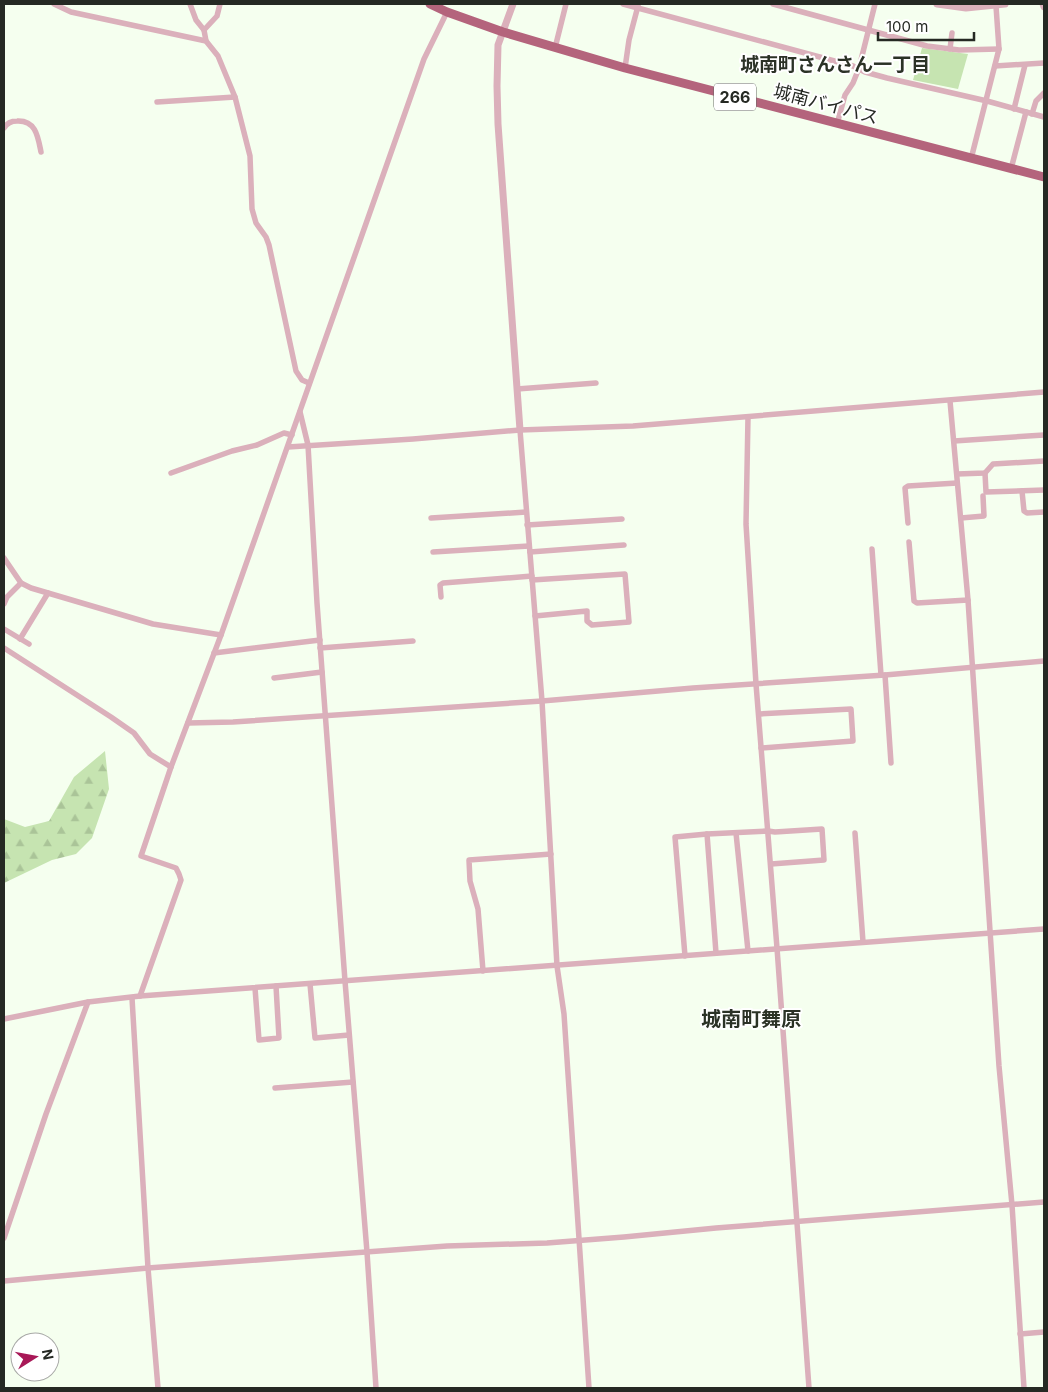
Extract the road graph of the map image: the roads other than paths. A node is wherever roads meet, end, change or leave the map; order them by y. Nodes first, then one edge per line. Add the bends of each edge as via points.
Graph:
1 (54, 4) edge
2 (190, 4) edge
3 (220, 4) edge
4 (430, 4) edge
5 (513, 4) edge
6 (566, 4) edge
7 (623, 4) edge
8 (773, 4) edge
9 (875, 4) edge
10 (937, 4) edge
11 (1005, 4) edge
12 (638, 6) edge
13 (996, 6) junction
14 (447, 12) junction
15 (869, 29) junction
16 (204, 30) junction
17 (503, 32) junction
18 (952, 33) dead end
19 (206, 41) junction
20 (555, 48) junction
21 (950, 49) junction
22 (999, 49) junction
23 (1044, 62) edge
24 (1025, 64) junction
25 (995, 66) junction
26 (625, 68) junction
27 (858, 68) junction
28 (1044, 93) edge
29 (235, 97) junction
30 (987, 101) junction
31 (157, 102) dead end
32 (1014, 109) junction
33 (1029, 113) junction
34 (1044, 117) edge
35 (837, 124) junction
36 (4, 128) edge
37 (41, 152) dead end
38 (971, 159) junction
39 (1011, 169) junction
40 (1044, 177) edge
41 (309, 383) junction
42 (596, 384) dead end
43 (517, 389) junction
44 (1044, 392) edge
45 (950, 401) junction
46 (300, 412) junction
47 (748, 417) junction
48 (520, 430) junction
49 (292, 435) junction
50 (1044, 435) edge
51 (954, 442) junction
52 (308, 445) junction
53 (288, 447) junction
54 (1044, 461) edge
55 (170, 473) dead end
56 (984, 473) junction
57 (957, 474) junction
58 (957, 482) junction
59 (1044, 490) edge
60 (1022, 491) junction
61 (983, 496) dead end
62 (526, 512) junction
63 (1044, 512) edge
64 (431, 518) dead end
65 (961, 518) junction
66 (622, 519) dead end
67 (908, 523) dead end
68 (528, 525) junction
69 (909, 542) dead end
70 (624, 545) dead end
71 (529, 549) junction
72 (872, 549) dead end
73 (433, 552) dead end
74 (4, 558) edge
75 (532, 578) junction
76 (21, 583) junction
77 (48, 593) junction
78 (441, 597) dead end
79 (968, 600) junction
80 (4, 604) edge
81 (535, 616) junction
82 (4, 629) edge
83 (221, 636) junction
84 (20, 639) junction
85 (320, 640) junction
86 (412, 642) dead end
87 (28, 644) dead end
88 (4, 648) edge
89 (320, 648) junction
90 (214, 653) junction
91 (1044, 661) edge
92 (972, 668) junction
93 (322, 672) junction
94 (883, 675) junction
95 (274, 678) dead end
96 (756, 684) junction
97 (542, 701) junction
98 (759, 714) junction
99 (326, 715) junction
100 (188, 723) junction
101 (761, 748) junction
102 (891, 763) dead end
103 (171, 767) junction
104 (768, 831) junction
105 (736, 833) junction
106 (855, 833) dead end
107 (707, 834) junction
108 (551, 854) junction
109 (771, 864) junction
110 (1044, 930) edge
111 (990, 933) junction
112 (863, 942) junction
113 (778, 948) junction
114 (748, 951) junction
115 (716, 953) junction
116 (685, 956) junction
117 (557, 966) junction
118 (483, 972) junction
119 (345, 982) junction
120 (310, 984) junction
121 (276, 986) junction
122 (255, 988) junction
123 (140, 996) junction
124 (132, 998) junction
125 (88, 1002) junction
126 (4, 1018) edge
127 (349, 1035) junction
128 (353, 1082) junction
129 (275, 1088) dead end
130 (1044, 1202) edge
131 (1012, 1205) junction
132 (797, 1223) junction
133 (4, 1238) edge
134 (578, 1239) junction
135 (367, 1252) junction
136 (148, 1268) junction
137 (4, 1281) edge
138 (1044, 1332) edge
139 (1020, 1334) junction
140 (158, 1388) edge
141 (376, 1388) edge
142 (589, 1388) edge
143 (809, 1388) edge
144 (1024, 1388) edge

1 - 19 street via 71,12
2 - 16 street
3 - 16 street via 217,16
4 - 14 highway, 城南バイパス / 266
5 - 17 street
6 - 20 street
7 - 12 street
8 - 15 street
9 - 15 street
10 - 13 street via 966,8
11 - 13 street
12 - 26 street
12 - 27 street
13 - 22 street
14 - 17 highway, 城南バイパス / 266
14 - 41 street via 424,59
15 - 21 street via 927,46
15 - 27 street
16 - 19 street
17 - 20 highway, 城南バイパス / 266
17 - 43 street via 498,45 498,124
18 - 21 street
19 - 29 street via 218,56
20 - 26 highway, 城南バイパス / 266
21 - 22 street
22 - 25 street
23 - 24 street
24 - 25 street
24 - 32 street
25 - 30 street
26 - 35 highway, 城南バイパス / 266
27 - 30 street via 887,78
27 - 35 street via 845,95
28 - 33 street
29 - 31 street
29 - 41 street via 250,156 252,209 256,223 269,244 296,371 302,380
30 - 32 street
30 - 38 street
32 - 33 street
33 - 34 street
33 - 39 street
35 - 38 highway, 城南バイパス / 266
36 - 37 street via 14,121 25,121 33,126
38 - 39 highway, 城南バイパス / 266
39 - 40 highway, 城南バイパス / 266
41 - 46 street
42 - 43 street
43 - 48 street
44 - 45 street
45 - 47 street
45 - 51 street
46 - 49 street
46 - 52 street
47 - 48 street
47 - 96 street via 746,524
48 - 52 street
48 - 62 street
49 - 53 street
49 - 55 street via 284,433
50 - 51 street
51 - 57 street
52 - 53 street
52 - 85 street
53 - 83 street
54 - 56 street via 993,464
56 - 57 street
56 - 60 street via 986,492
57 - 58 street
58 - 65 street
58 - 67 street via 905,488
59 - 60 street
60 - 63 street via 1024,511
61 - 65 street via 984,516
62 - 64 street
62 - 68 street
65 - 79 street
66 - 68 street
68 - 71 street
69 - 79 street via 914,601
70 - 71 street
71 - 73 street
71 - 75 street
72 - 94 street
74 - 76 street
75 - 78 street via 443,583 440,585
75 - 81 street
75 - 81 street via 625,574 629,622 592,625 587,621 586,612
76 - 77 street
76 - 80 street
77 - 83 street via 153,624
77 - 84 street
79 - 92 street
81 - 97 street
82 - 84 street
83 - 90 street
84 - 87 street
85 - 89 street
85 - 90 street
86 - 89 street
88 - 103 street via 134,733 150,754
89 - 93 street
90 - 100 street
91 - 92 street
92 - 94 street
92 - 111 street
93 - 95 street
93 - 99 street
94 - 96 street
94 - 102 street
96 - 97 street
96 - 98 street
97 - 99 street
97 - 108 street
98 - 101 street
98 - 101 street via 851,709 853,741
99 - 100 street
99 - 119 street
100 - 103 street
101 - 104 street
103 - 123 street via 140,856 176,868 181,880
104 - 105 street
104 - 109 street
104 - 109 street via 822,829 824,860
105 - 107 street
105 - 114 street
106 - 112 street
107 - 115 street
107 - 116 street via 675,837
108 - 117 street
108 - 118 street via 469,860 470,881 478,909
109 - 113 street
110 - 111 street
111 - 112 street
111 - 131 street
112 - 113 street
113 - 114 street
113 - 132 street
114 - 115 street
115 - 116 street
116 - 117 street
117 - 118 street
117 - 134 street via 564,1014
118 - 119 street
119 - 120 street
119 - 127 street
120 - 121 street
120 - 127 street via 315,1038
121 - 122 street
121 - 122 street via 279,1038 259,1040
122 - 123 street
123 - 124 street
124 - 125 street
124 - 136 street
125 - 126 street
125 - 133 street
127 - 128 street
128 - 129 street
128 - 135 street
130 - 131 street
131 - 132 street
131 - 139 street
132 - 134 street
132 - 143 street
134 - 135 street
134 - 142 street
135 - 136 street
135 - 141 street
136 - 137 street
136 - 140 street
138 - 139 street
139 - 144 street

